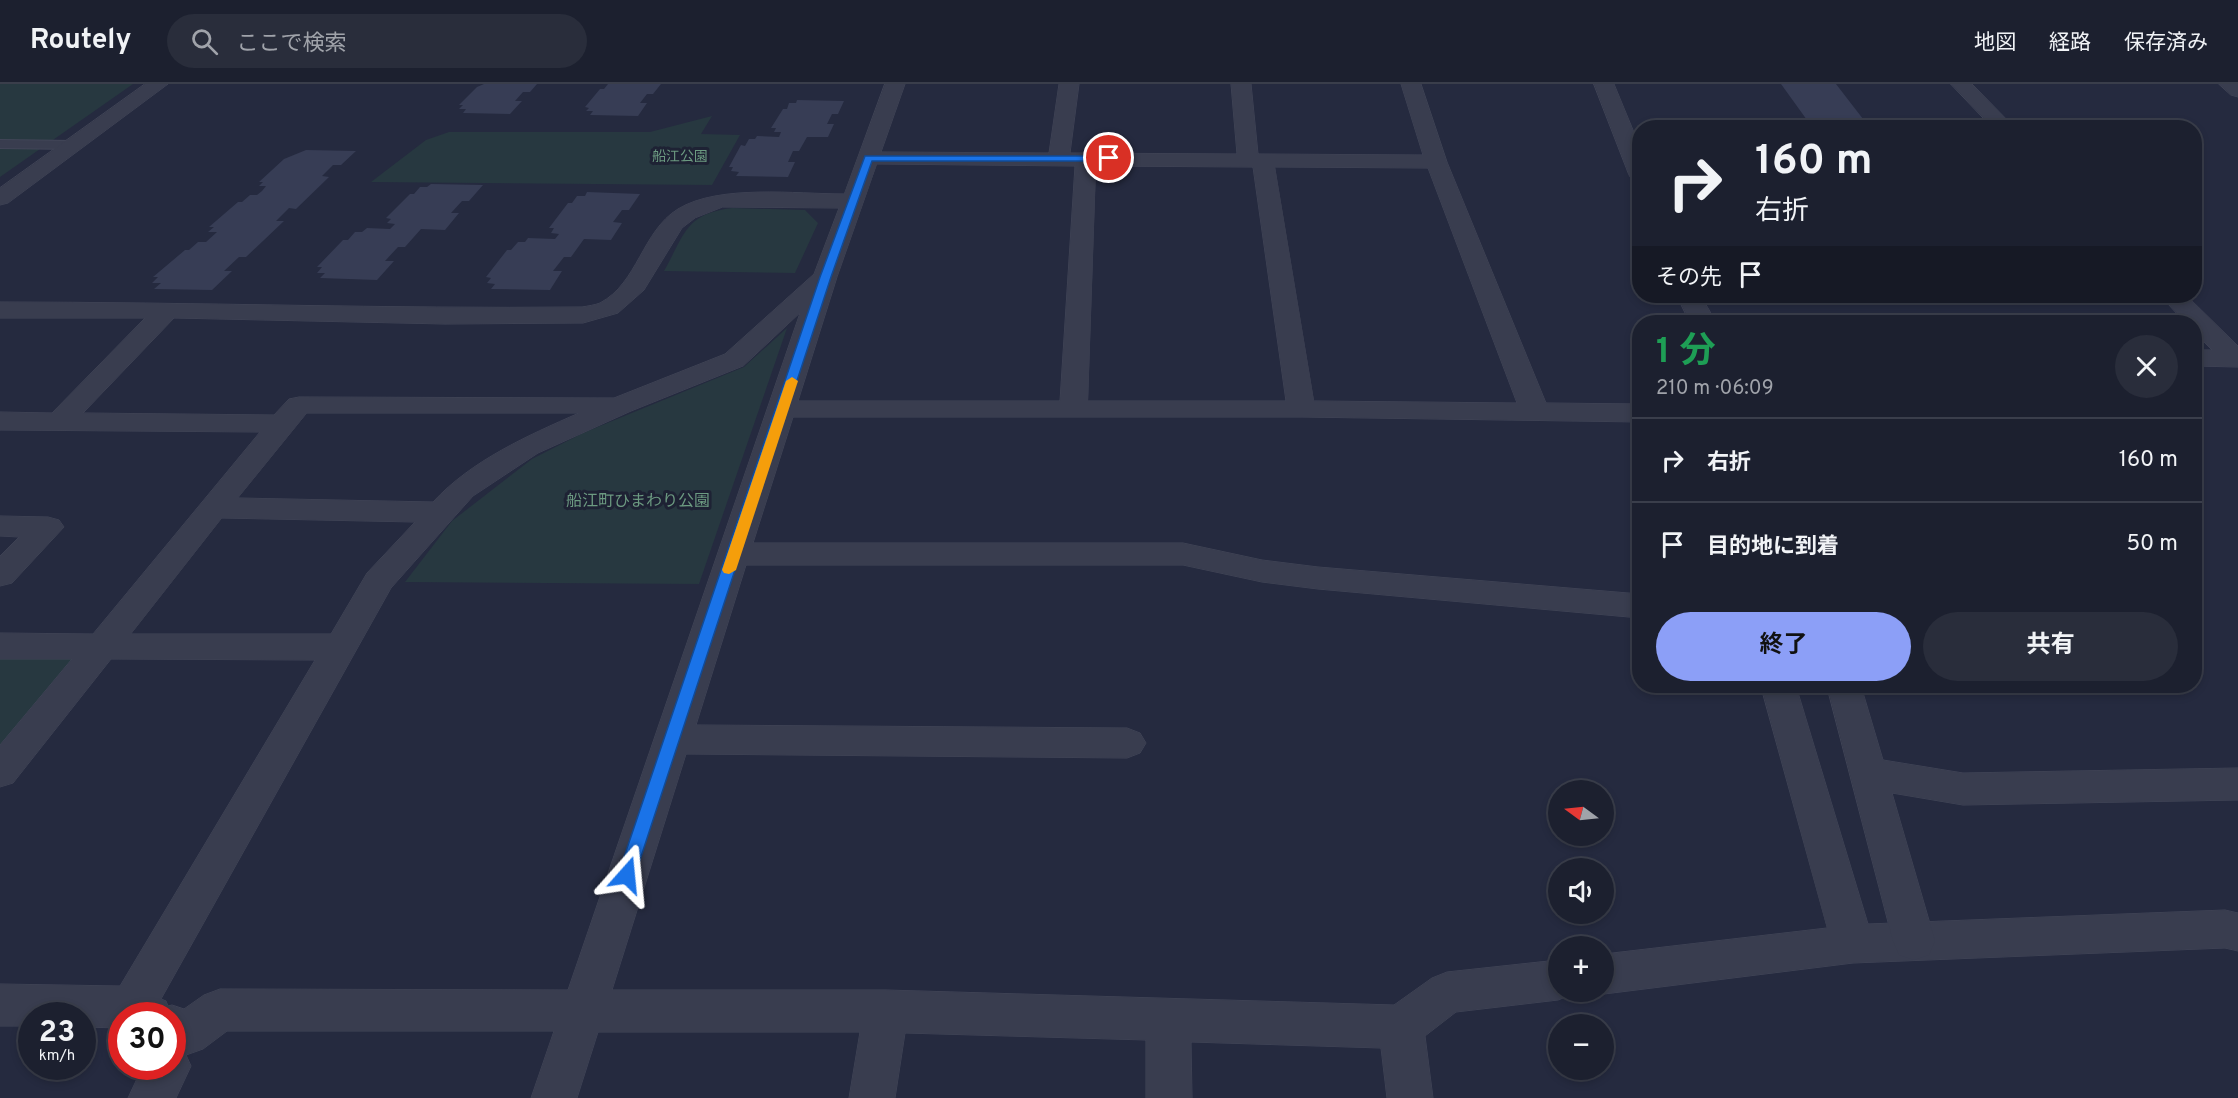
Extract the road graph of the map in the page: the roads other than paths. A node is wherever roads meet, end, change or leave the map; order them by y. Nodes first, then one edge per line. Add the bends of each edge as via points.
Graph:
1 (158, 84) edge
2 (895, 84) edge
3 (1069, 84) edge
4 (1241, 84) edge
5 (1411, 84) edge
6 (1604, 84) edge
7 (1961, 84) edge
8 (2229, 84) edge
9 (2238, 91) edge
10 (1997, 120) edge
11 (0, 144) edge
12 (74, 145) junction
13 (1632, 155) edge
14 (868, 158) junction
15 (1059, 158) junction
16 (1086, 158) junction
17 (1255, 159) junction
18 (1436, 162) junction
19 (0, 198) edge
20 (852, 201) junction
21 (825, 277) junction
22 (2180, 303) edge
23 (0, 310) edge
24 (167, 310) junction
25 (2192, 315) edge
26 (2202, 325) edge
27 (2202, 358) edge
28 (2237, 359) edge
29 (621, 405) junction
30 (783, 409) junction
31 (1301, 409) junction
32 (1074, 410) junction
33 (1535, 412) junction
34 (1632, 413) edge
35 (0, 421) edge
36 (60, 421) junction
37 (282, 424) junction
38 (214, 508) junction
39 (441, 512) junction
40 (0, 526) edge
41 (734, 554) junction
42 (0, 575) edge
43 (1632, 605) edge
44 (0, 646) edge
45 (104, 646) junction
46 (340, 648) junction
47 (1780, 693) edge
48 (1846, 693) edge
49 (672, 739) junction
50 (1127, 743) dead end
51 (0, 772) edge
52 (1868, 773) junction
53 (2238, 784) edge
54 (2238, 932) edge
55 (1914, 941) junction
56 (1853, 944) junction
57 (1614, 973) edge
58 (1548, 981) edge
59 (179, 1002) edge
60 (0, 1005) edge
61 (582, 1011) junction
62 (886, 1011) junction
63 (1168, 1020) junction
64 (108, 1025) edge
65 (186, 1025) edge
66 (1401, 1027) junction
67 (154, 1080) edge
68 (150, 1098) edge
69 (554, 1098) edge
70 (872, 1098) edge
71 (1169, 1098) edge
72 (1410, 1098) edge

1 - 12 street
2 - 14 street
3 - 15 street
4 - 17 street
5 - 18 street
6 - 13 street
7 - 10 street
8 - 9 street
11 - 12 lane
12 - 19 street
14 - 15 street
14 - 20 street
15 - 16 street
16 - 17 street
16 - 32 street
17 - 18 street
17 - 31 street
18 - 33 street
20 - 21 street
20 - 24 street via 720,200 687,213 664,235 635,285 609,308 583,315
21 - 29 street via 734,360
21 - 30 street
22 - 25 street
23 - 24 street
24 - 36 street
26 - 28 street
27 - 28 street
29 - 37 street via 299,405
29 - 39 street via 528,447 462,489
30 - 32 street
30 - 41 street
31 - 32 street
31 - 33 street
33 - 34 street
35 - 36 street
36 - 37 street
37 - 38 street
38 - 39 street
38 - 45 street
39 - 46 street via 379,581
40 - 42 street via 48,527
41 - 43 street via 1183,554 1318,578
41 - 49 street
44 - 45 street
45 - 46 street
45 - 51 street
46 - 59 street
47 - 56 street
48 - 52 street
49 - 50 street
49 - 61 street
52 - 53 street via 1963,789
52 - 55 street
54 - 55 street via 2225,929
55 - 56 street
56 - 57 street
58 - 66 street via 1447,993
60 - 64 street
61 - 62 street
61 - 65 street via 220,1010
61 - 69 street
62 - 63 street
62 - 70 street
63 - 66 street
63 - 71 street
66 - 72 street
67 - 68 street

